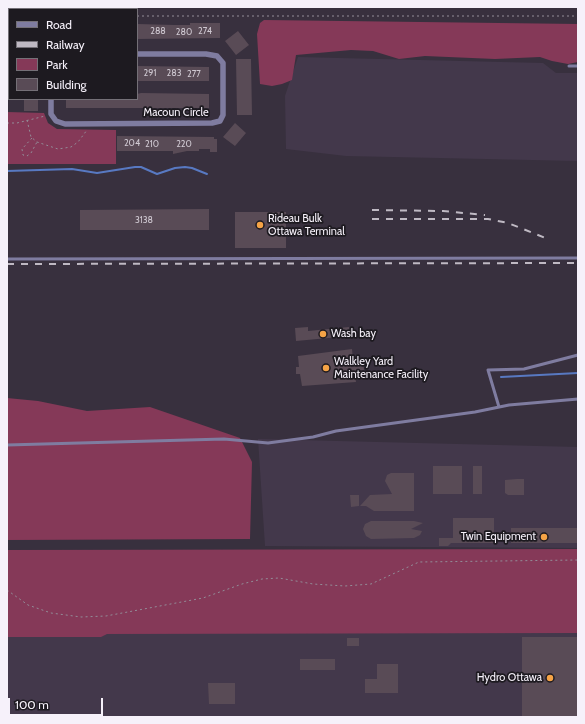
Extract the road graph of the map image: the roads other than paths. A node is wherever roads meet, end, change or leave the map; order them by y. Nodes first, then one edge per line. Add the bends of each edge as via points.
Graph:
1 (138, 54) edge
2 (569, 66) dead end
3 (578, 66) edge
4 (51, 100) edge
5 (578, 258) edge
6 (7, 259) edge
7 (578, 355) edge
8 (578, 399) edge
9 (499, 407) junction
10 (7, 445) edge

1 - 4 street, Macoun Circle via 217,56 223,63 223,115 220,121 212,124 65,124 56,121 51,114
2 - 3 lane
5 - 6 lane
7 - 9 lane via 524,368 488,370
8 - 9 lane
9 - 10 lane via 268,443 224,440

